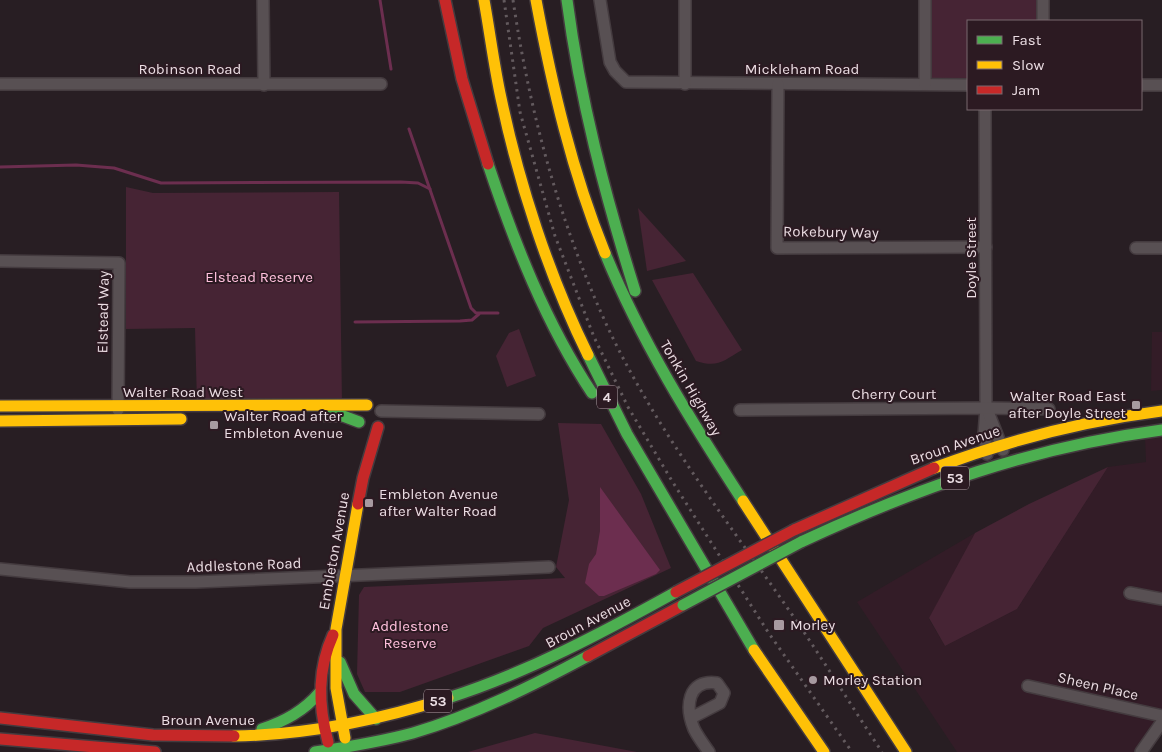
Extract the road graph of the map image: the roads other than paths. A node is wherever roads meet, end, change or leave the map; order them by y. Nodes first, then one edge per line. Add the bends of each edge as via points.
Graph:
1 (263, 0) edge
2 (445, 0) edge
3 (484, 0) edge
4 (536, 0) edge
5 (567, 0) edge
6 (600, 0) edge
7 (685, 0) edge
8 (925, 0) edge
9 (1043, 0) edge
10 (1043, 20) edge
11 (0, 84) edge
12 (381, 84) dead end
13 (685, 84) junction
14 (778, 84) junction
15 (925, 84) junction
16 (967, 84) edge
17 (264, 85) junction
18 (1142, 85) edge
19 (1162, 85) edge
20 (985, 110) edge
21 (986, 247) junction
22 (1136, 248) dead end
23 (1162, 248) edge
24 (0, 261) edge
25 (654, 356) junction
26 (367, 405) junction
27 (0, 406) edge
28 (118, 407) junction
29 (986, 408) junction
30 (1050, 409) dead end
31 (740, 410) dead end
32 (1162, 412) edge
33 (539, 414) dead end
34 (266, 417) dead end
35 (197, 419) dead end
36 (0, 420) edge
37 (380, 420) junction
38 (118, 421) junction
39 (361, 425) junction
40 (1162, 430) edge
41 (1002, 444) junction
42 (986, 448) junction
43 (1006, 461) junction
44 (990, 466) junction
45 (363, 478) junction
46 (662, 497) junction
47 (549, 567) dead end
48 (0, 569) edge
49 (344, 577) junction
50 (1130, 593) dead end
51 (1162, 599) edge
52 (336, 629) junction
53 (336, 651) junction
54 (1028, 686) dead end
55 (320, 692) junction
56 (1162, 716) edge
57 (0, 718) edge
58 (691, 718) dead end
59 (376, 719) junction
60 (1162, 722) edge
61 (442, 724) junction
62 (341, 726) junction
63 (324, 729) junction
64 (242, 736) junction
65 (0, 739) edge
66 (349, 750) edge
67 (331, 751) edge
68 (156, 752) edge
69 (315, 752) edge
70 (386, 752) edge
71 (709, 752) edge
72 (824, 752) edge
73 (906, 752) edge
74 (1141, 752) edge

1 - 17 street
2 - 46 main road via 480,146 533,283 586,386
3 - 46 main road, 4 via 510,134 546,254 598,378
4 - 25 main road, Tonkin Highway via 564,125 595,226 631,312
5 - 25 main road via 582,100 601,181
6 - 13 street, Mickleham Road via 610,62 626,82
7 - 13 street
8 - 15 street
9 - 10 street
11 - 17 street, Robinson Road
12 - 17 street, Robinson Road
13 - 14 street, Mickleham Road
14 - 15 street, Mickleham Road
14 - 21 street, Rokebury Way via 776,248
15 - 16 street, Mickleham Road
18 - 19 street
20 - 21 street, Doyle Street
21 - 29 street, Doyle Street
22 - 23 street
24 - 28 street, Elstead Way via 119,263
25 - 73 main road, Tonkin Highway via 686,415
26 - 28 main road, Walter Road West
26 - 37 main road via 376,406
26 - 39 main road via 358,414
27 - 28 main road, Walter Road West
28 - 38 street, Elstead Way
29 - 30 street, Cherry Court
29 - 31 street, Cherry Court
29 - 41 street, Doyle Street
29 - 42 street, Doyle Street
32 - 41 main road, Broun Avenue / 53 via 1070,427
33 - 37 street via 421,413
34 - 39 main road via 343,416
35 - 38 main road, Walter Road West
36 - 38 main road, Walter Road West
37 - 39 main road via 371,430
37 - 45 main road, Embleton Avenue
39 - 45 main road, Embleton Avenue
40 - 43 main road, Broun Avenue / 53
41 - 42 main road, Broun Avenue / 53
41 - 43 street, Doyle Street
42 - 44 street, Doyle Street
42 - 59 main road, Broun Avenue / 53, bridge via 865,495 551,659 442,700
43 - 44 main road, Broun Avenue / 53
44 - 61 main road, Broun Avenue / 53, bridge via 899,498 801,542 537,684
45 - 49 main road, Embleton Avenue
46 - 72 main road, 4 via 746,639
47 - 49 street, Addlestone Road
48 - 49 street, Addlestone Road via 130,582
49 - 52 main road, Embleton Avenue
50 - 51 street
52 - 53 main road, Embleton Avenue
52 - 55 main road, Embleton Avenue via 324,651
53 - 59 main road via 358,704
53 - 62 main road, Embleton Avenue
54 - 56 street, Sheen Place
55 - 63 main road, Embleton Avenue
55 - 64 main road via 313,702 294,716
57 - 64 main road, Broun Avenue / 53 via 158,735
58 - 71 street
59 - 62 main road, Broun Avenue / 53
60 - 74 street
61 - 66 main road, Broun Avenue / 53
61 - 70 main road
62 - 63 main road, Broun Avenue / 53
62 - 66 main road, Embleton Avenue
63 - 64 main road, Broun Avenue / 53
63 - 67 main road, Embleton Avenue
65 - 68 main road
66 - 67 main road, Broun Avenue / 53
67 - 69 main road, Broun Avenue / 53

